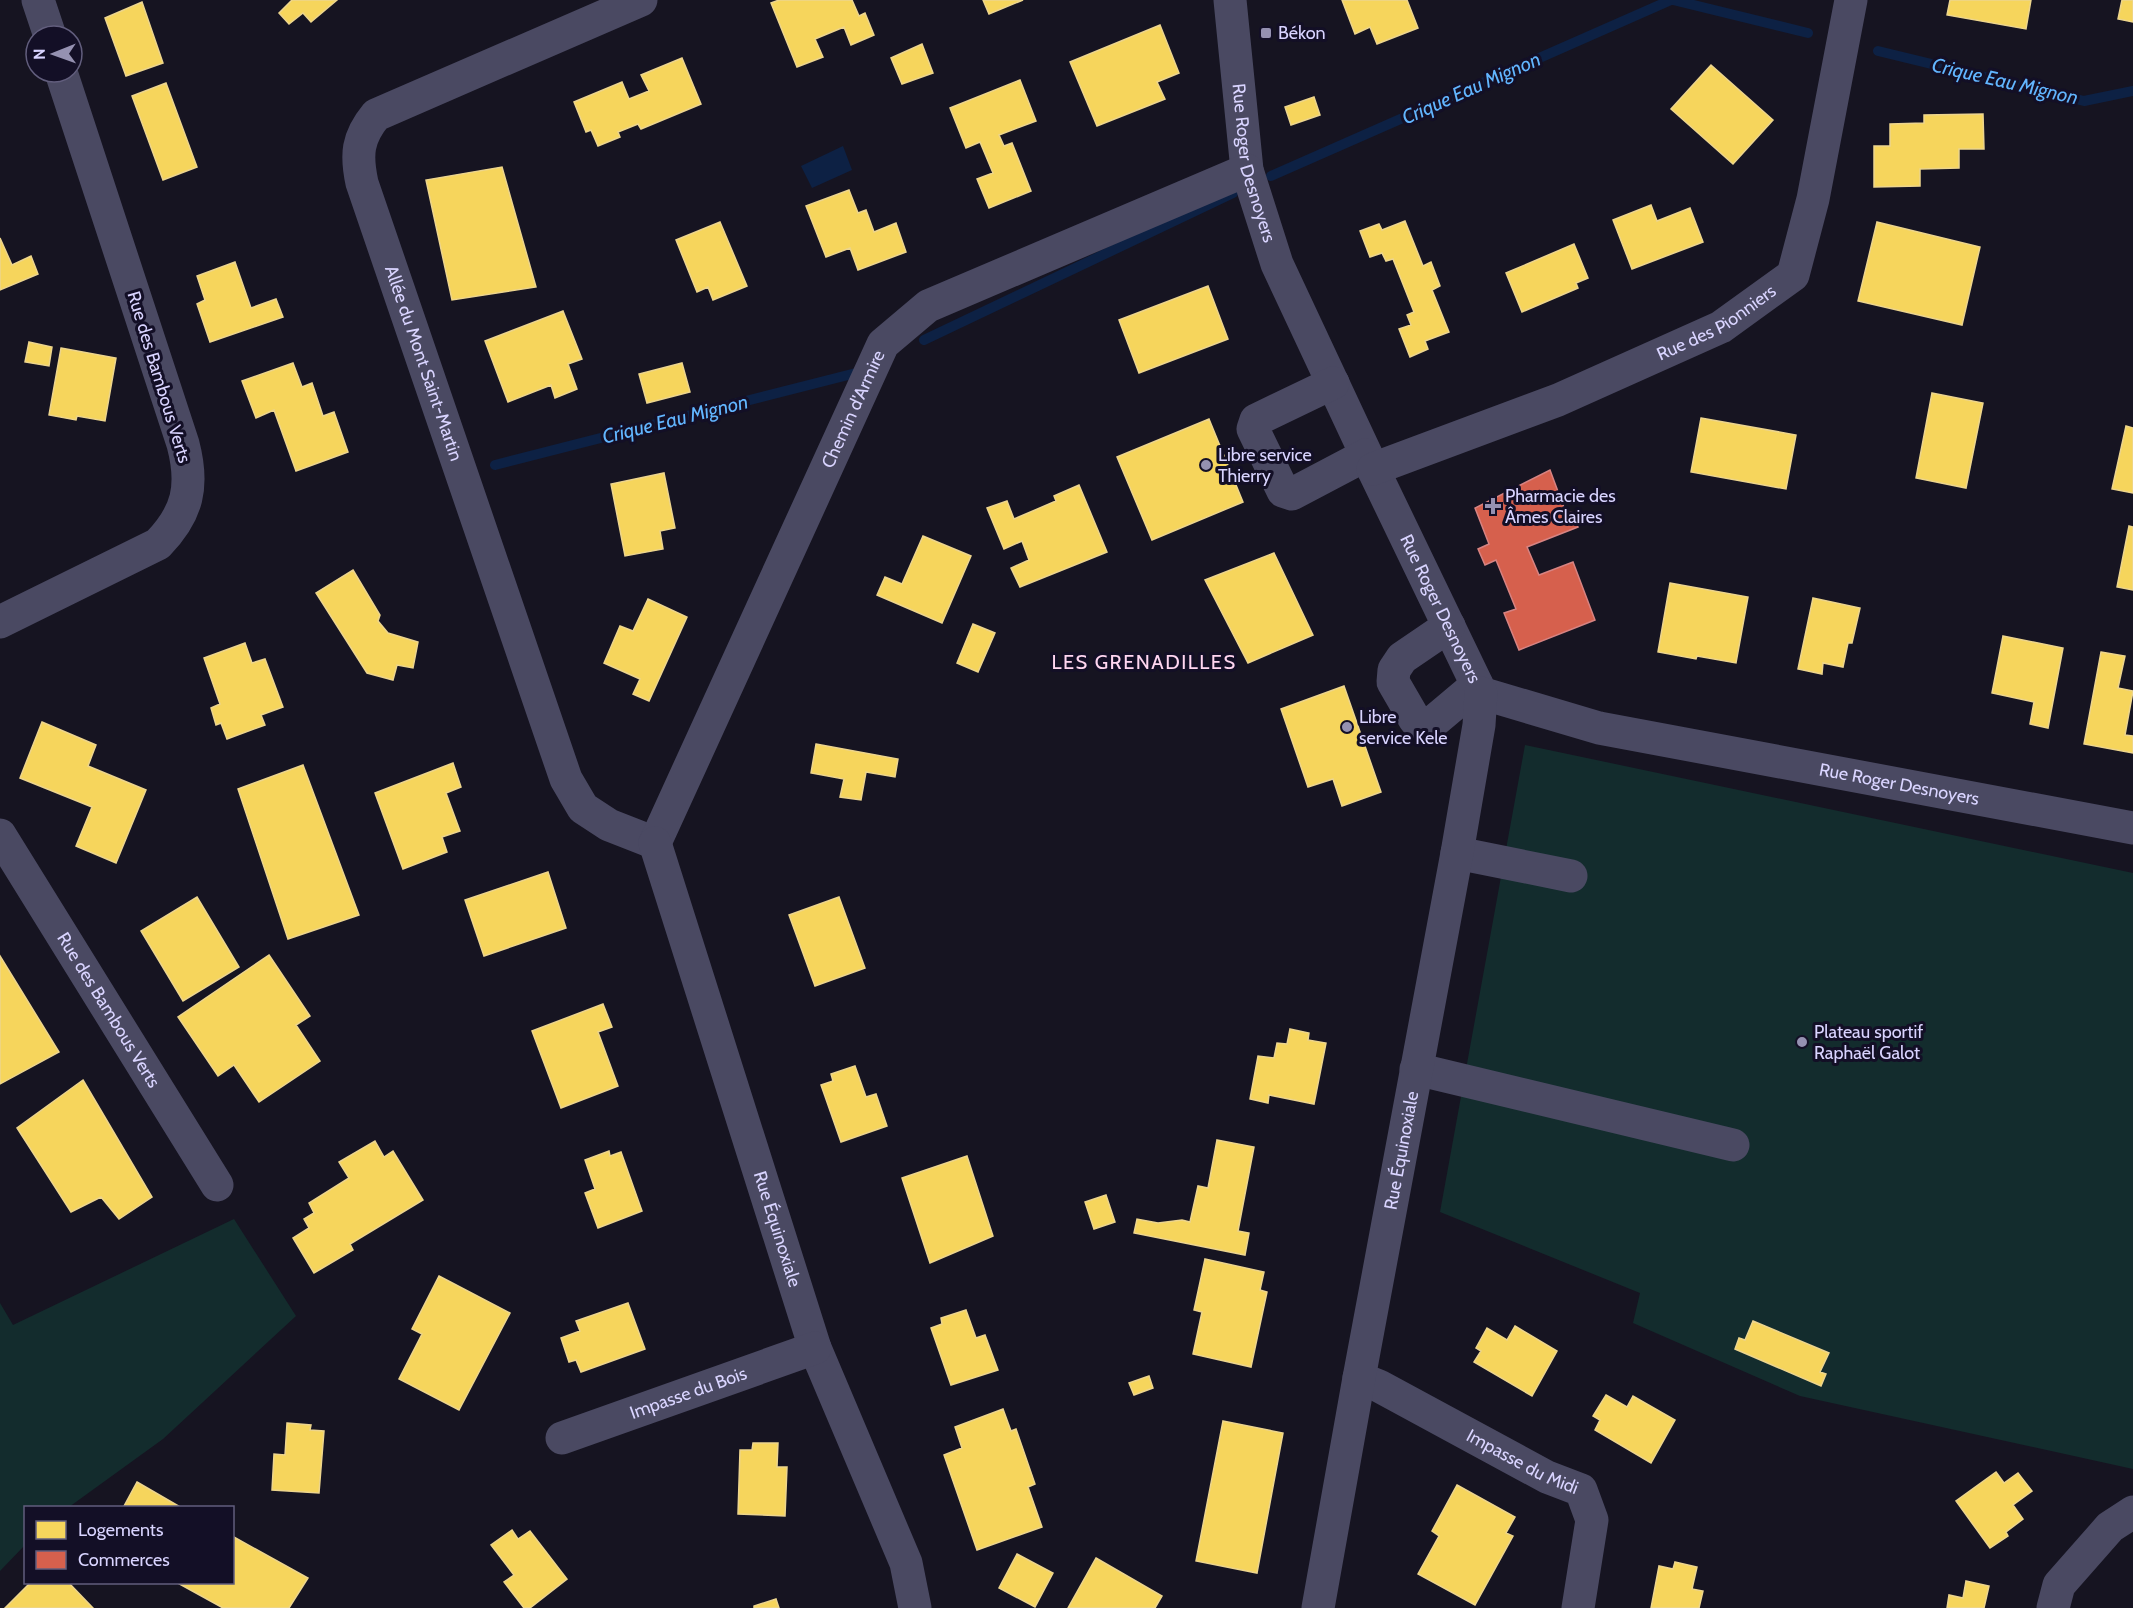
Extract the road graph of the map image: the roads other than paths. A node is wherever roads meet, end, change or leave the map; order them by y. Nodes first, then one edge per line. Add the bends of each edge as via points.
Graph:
1 (38, 0) edge
2 (641, 0) edge
3 (1230, 0) edge
4 (1851, 0) edge
5 (46, 24) edge
6 (65, 84) edge
7 (1247, 170) junction
8 (1333, 383) junction
9 (1369, 462) junction
10 (0, 622) edge
11 (1449, 626) junction
12 (1479, 689) junction
13 (2133, 828) edge
14 (0, 835) edge
15 (655, 843) junction
16 (1457, 853) junction
17 (1571, 876) dead end
18 (1416, 1069) junction
19 (1732, 1145) dead end
20 (217, 1185) dead end
21 (815, 1348) junction
22 (1359, 1378) junction
23 (562, 1438) dead end
24 (2133, 1512) edge
25 (915, 1608) edge
26 (1318, 1608) edge
27 (1578, 1608) edge
28 (2054, 1608) edge

1 - 5 street
2 - 15 street, Allée du Mont Saint-Martin via 376,115 359,145 359,169 566,779 583,808 609,825
3 - 7 street, Rue Roger Desnoyers
4 - 9 street, Rue des Pionniers via 1814,199 1793,275 1721,327 1558,400
6 - 10 street, Rue des Bambous Verts via 183,444 187,493 177,523 158,544
7 - 8 street, Rue Roger Desnoyers via 1276,264
7 - 15 street, Chemin d'Armire via 928,306 884,344
8 - 9 street, Rue Roger Desnoyers
8 - 9 street, Rue des Pionniers via 1256,420 1254,429 1283,490 1292,494
9 - 11 street, Rue Roger Desnoyers
11 - 12 street, Rue Roger Desnoyers
11 - 12 street via 1402,658 1394,670 1393,681 1414,720 1423,724 1433,722
12 - 13 street, Rue Roger Desnoyers via 1599,728
12 - 16 street, Rue Équinoxiale via 1479,725
14 - 20 street, Rue des Bambous Verts
15 - 21 street, Rue Équinoxiale
16 - 17 street
16 - 18 street, Rue Équinoxiale
18 - 19 street
18 - 22 street, Rue Équinoxiale
21 - 23 street, Impasse du Bois
21 - 25 street, Rue Équinoxiale via 906,1563
22 - 26 street, Rue Équinoxiale
22 - 27 street, Impasse du Midi via 1547,1477 1581,1490 1592,1520
24 - 28 street via 2110,1527 2059,1585

